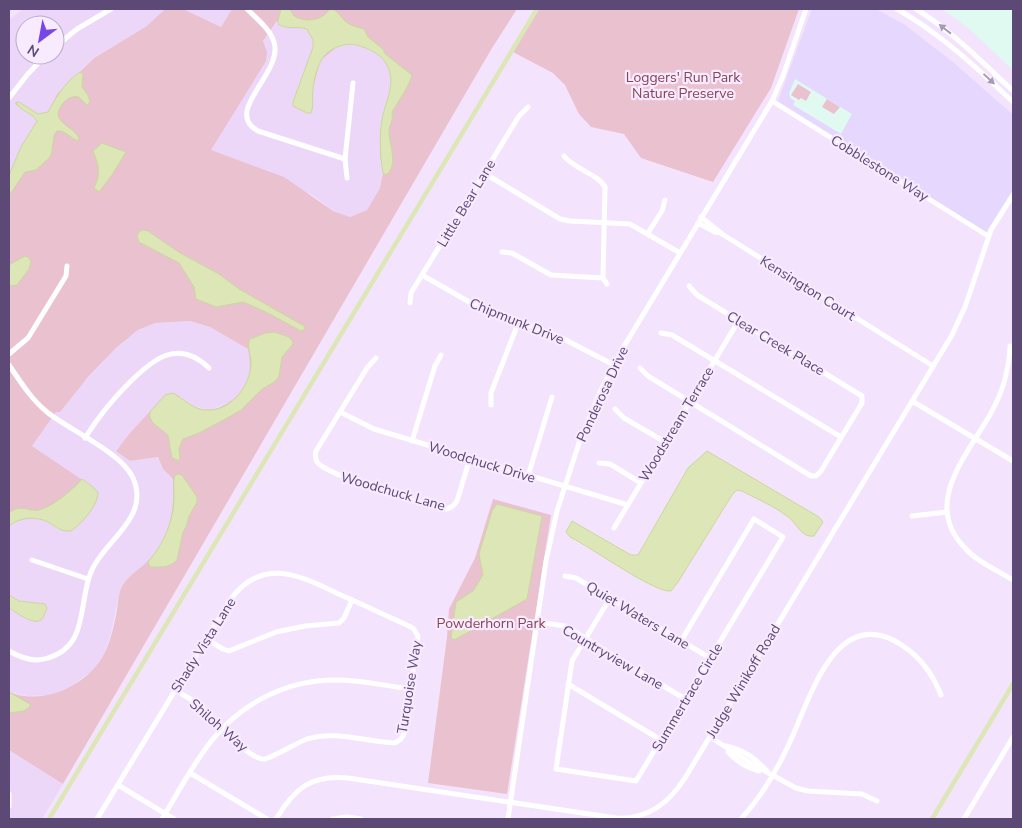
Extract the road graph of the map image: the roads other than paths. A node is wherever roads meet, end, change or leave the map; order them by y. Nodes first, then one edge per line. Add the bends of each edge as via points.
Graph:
1 (110, 9) edge
2 (247, 9) edge
3 (806, 9) edge
4 (897, 9) edge
5 (916, 9) edge
6 (65, 39) edge
7 (36, 65) edge
8 (353, 83) dead end
9 (1013, 91) edge
10 (9, 98) edge
11 (772, 101) junction
12 (1013, 102) edge
13 (528, 107) dead end
14 (564, 156) dead end
15 (345, 159) junction
16 (484, 173) junction
17 (347, 178) dead end
18 (1013, 195) edge
19 (665, 200) dead end
20 (701, 217) junction
21 (604, 222) junction
22 (698, 224) junction
23 (648, 234) junction
24 (722, 234) junction
25 (988, 236) junction
26 (502, 252) dead end
27 (680, 253) junction
28 (67, 266) dead end
29 (422, 275) junction
30 (603, 278) junction
31 (608, 284) dead end
32 (689, 286) dead end
33 (410, 303) dead end
34 (739, 320) junction
35 (519, 321) junction
36 (661, 333) dead end
37 (1010, 346) dead end
38 (9, 354) edge
39 (441, 355) dead end
40 (376, 358) dead end
41 (714, 361) junction
42 (9, 365) edge
43 (614, 365) junction
44 (933, 366) junction
45 (209, 368) dead end
46 (640, 368) dead end
47 (552, 397) dead end
48 (912, 401) junction
49 (690, 402) junction
50 (490, 405) dead end
51 (616, 409) dead end
52 (340, 412) junction
53 (841, 437) junction
54 (85, 438) junction
55 (976, 439) junction
56 (412, 441) junction
57 (665, 442) junction
58 (470, 458) junction
59 (1013, 461) edge
60 (598, 463) dead end
61 (528, 476) junction
62 (641, 483) junction
63 (564, 486) junction
64 (628, 505) junction
65 (947, 512) junction
66 (912, 516) dead end
67 (614, 528) dead end
68 (32, 560) dead end
69 (565, 576) dead end
70 (88, 579) junction
71 (1011, 579) dead end
72 (610, 598) junction
73 (352, 600) junction
74 (537, 622) junction
75 (418, 634) joint
76 (585, 638) junction
77 (206, 639) junction
78 (681, 641) junction
79 (9, 651) edge
80 (710, 658) junction
81 (568, 684) junction
82 (411, 689) junction
83 (175, 690) junction
84 (940, 695) dead end
85 (685, 699) junction
86 (222, 727) junction
87 (710, 737) junction
88 (1013, 737) edge
89 (661, 740) junction
90 (722, 745) junction
91 (751, 756) junction
92 (263, 760) joint
93 (746, 763) junction
94 (767, 772) junction
95 (190, 773) junction
96 (773, 775) junction
97 (118, 785) junction
98 (9, 794) edge
99 (876, 801) dead end
100 (510, 803) junction
101 (9, 806) edge
102 (164, 817) edge
103 (341, 818) edge
104 (97, 819) edge
105 (174, 819) edge
106 (267, 819) edge
107 (276, 819) edge
108 (333, 819) edge
109 (361, 819) edge
110 (508, 819) edge
111 (740, 819) edge
112 (964, 819) edge

1 - 6 street
2 - 15 street via 271,35 276,52 248,106 248,122 258,131
3 - 11 street, Ponderosa Drive
4 -> 12 street via 964,56
9 -> 5 street via 967,47
7 - 10 street
8 - 15 street
11 - 20 street, Ponderosa Drive
11 - 25 street, Cobblestone Way
13 - 16 street, Little Bear Lane
14 - 21 street via 603,184
15 - 17 street
16 - 21 street via 560,219
16 - 29 street, Little Bear Lane
18 - 25 street, Judge Winikoff Road
19 - 23 street
20 - 22 street, Ponderosa Drive
20 - 24 street, Kensington Court
21 - 23 street via 630,224
21 - 30 street
22 - 24 street, Kensington Court
22 - 27 street, Ponderosa Drive
23 - 27 street
24 - 44 street, Kensington Court
25 - 44 street, Judge Winikoff Road via 963,314
26 - 30 street via 512,253 551,275
27 - 43 street, Ponderosa Drive
28 - 38 street via 66,276 31,334
29 - 33 street, Little Bear Lane via 411,293
29 - 35 street, Chipmunk Drive via 471,303
30 - 31 street
32 - 34 street, Clear Creek Place via 697,295
34 - 41 street, Woodstream Terrace
34 - 53 street, Clear Creek Place via 861,394 863,399
35 - 43 street, Chipmunk Drive
35 - 50 street via 491,393
36 - 41 street via 672,335
37 - 55 street via 1002,389
39 - 56 street
40 - 52 street, Woodchuck Lane
41 - 49 street, Woodstream Terrace
41 - 53 street
42 - 54 street via 40,406
43 - 63 street, Ponderosa Drive via 580,437
44 - 48 street, Judge Winikoff Road
45 - 54 street via 196,358 183,354 157,358 108,404
46 - 49 street
47 - 61 street
48 - 55 street
48 - 87 street, Judge Winikoff Road
49 - 53 street via 811,476 821,471
49 - 57 street, Woodstream Terrace
51 - 57 street via 624,418
52 - 56 street, Woodchuck Drive via 374,430
52 - 58 street, Woodchuck Lane via 315,457 320,465 353,481 447,509 457,501
54 - 70 street via 124,464 133,478 137,495 130,521 99,557
55 - 59 street
55 - 65 street via 950,484
56 - 58 street, Woodchuck Drive
57 - 62 street, Woodstream Terrace
58 - 61 street, Woodchuck Drive
60 - 62 street via 610,464
61 - 63 street, Woodchuck Drive
62 - 64 street, Woodstream Terrace
63 - 64 street, Woodchuck Drive
63 - 74 street, Ponderosa Drive via 551,536
64 - 67 street, Woodstream Terrace
65 - 66 street
65 - 71 street via 952,530 964,548
68 - 70 street
69 - 72 street, Quiet Waters Lane via 576,578
70 - 79 street via 78,630 68,647 54,656 38,660 21,658
72 - 76 street, Summertrace Circle
72 - 78 street, Quiet Waters Lane
73 - 75 street, Shady Vista Lane via 413,628
73 - 77 street via 339,623 276,632 230,651
73 - 77 street, Shady Vista Lane via 294,574 264,575 246,583 235,594
74 - 76 street, Countryview Lane via 565,626
74 - 100 street, Ponderosa Drive
75 - 82 street, Turquoise Way
76 - 81 street, Summertrace Circle via 572,661
76 - 85 street, Countryview Lane
77 - 83 street, Shady Vista Lane
78 - 80 street, Quiet Waters Lane
78 - 80 street, Summertrace Circle via 754,519 783,537
80 - 85 street, Summertrace Circle
81 - 89 street
81 - 89 street, Summertrace Circle via 556,769 636,781
82 - 86 street via 348,680 301,683 258,700
82 - 92 street, Turquoise Way via 404,734 400,740 392,743 338,735 320,736 298,742
83 - 86 street, Shiloh Way via 198,704
83 - 97 street, Shady Vista Lane
84 - 96 street via 925,666 906,648 878,635 856,637 839,648 823,672
85 - 89 street, Summertrace Circle
86 - 92 street, Shiloh Way
86 - 95 street
87 - 90 street
87 - 100 street, Judge Winikoff Road via 674,794 642,815 612,818
88 - 112 street
90 - 91 street
90 - 93 street
91 - 93 street
91 - 94 street
93 - 94 street via 752,769
94 - 96 street
95 - 102 street
95 - 106 street
96 - 99 street via 802,790 855,793
96 - 111 street
97 - 102 street
97 - 104 street, Shady Vista Lane
98 - 101 street
100 - 107 street, Judge Winikoff Road via 332,777 299,789
100 - 110 street, Ponderosa Drive
102 - 105 street
103 - 108 street
103 - 109 street

